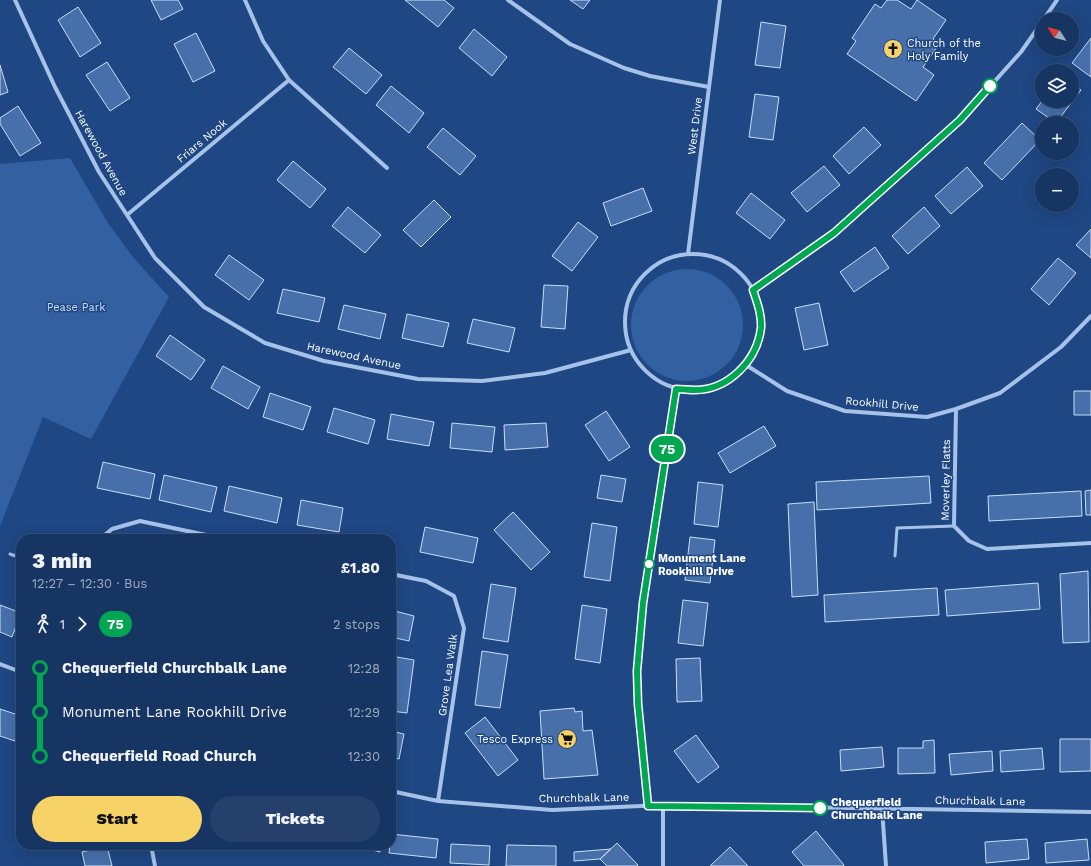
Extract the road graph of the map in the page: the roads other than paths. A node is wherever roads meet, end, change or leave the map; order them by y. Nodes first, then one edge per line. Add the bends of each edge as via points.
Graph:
1 (15, 0) edge
2 (245, 0) edge
3 (508, 0) edge
4 (720, 0) edge
5 (1057, 0) edge
6 (1049, 12) edge
7 (1035, 32) edge
8 (289, 80) junction
9 (709, 87) junction
10 (387, 168) dead end
11 (126, 215) junction
12 (688, 254) junction
13 (753, 290) junction
14 (1091, 316) edge
15 (631, 350) junction
16 (746, 365) junction
17 (676, 389) junction
18 (956, 409) junction
19 (954, 526) junction
20 (106, 534) edge
21 (201, 534) edge
22 (1091, 543) edge
23 (10, 554) dead end
24 (16, 556) edge
25 (895, 556) dead end
26 (396, 575) edge
27 (0, 664) edge
28 (16, 670) edge
29 (396, 792) edge
30 (438, 801) junction
31 (648, 806) junction
32 (663, 806) junction
33 (882, 808) junction
34 (1091, 812) edge
35 (152, 850) edge
36 (155, 866) edge
37 (662, 866) edge
38 (886, 866) edge

1 - 11 street, Harewood Avenue via 55,87 99,172
2 - 8 street via 263,41
3 - 9 street via 570,44 624,68 650,76
4 - 9 street, West Drive
5 - 6 street
7 - 13 street via 960,120 834,233
8 - 10 street
8 - 11 street, Friars Nook
9 - 12 street, West Drive
11 - 15 street, Harewood Avenue via 156,258 204,307 265,343 324,361 418,379 482,381 545,373
12 - 13 street via 708,256 726,262 741,274
12 - 15 street via 667,259 649,270 634,287 626,307 625,329
13 - 16 street via 759,308 761,328 756,348
14 - 18 street, Rookhill Drive via 1061,347 1000,393
15 - 17 street via 642,368 658,381
16 - 17 street via 732,378 714,387 696,390
16 - 18 street, Rookhill Drive via 787,391 845,411 927,417
17 - 31 street via 643,603 637,671
18 - 19 street, Moverley Flatts
19 - 22 street, Moverley Flatts via 969,541 987,549
19 - 25 lane via 897,528
20 - 21 street via 112,529 140,521
23 - 24 lane
26 - 30 street, Grove Lea Walk via 426,581 454,596 464,628
27 - 28 street
29 - 30 street, Churchbalk Lane
30 - 31 street, Churchbalk Lane via 552,810
31 - 32 street, Churchbalk Lane
32 - 33 street, Churchbalk Lane
32 - 37 street
33 - 34 street, Churchbalk Lane
33 - 38 street
35 - 36 street

